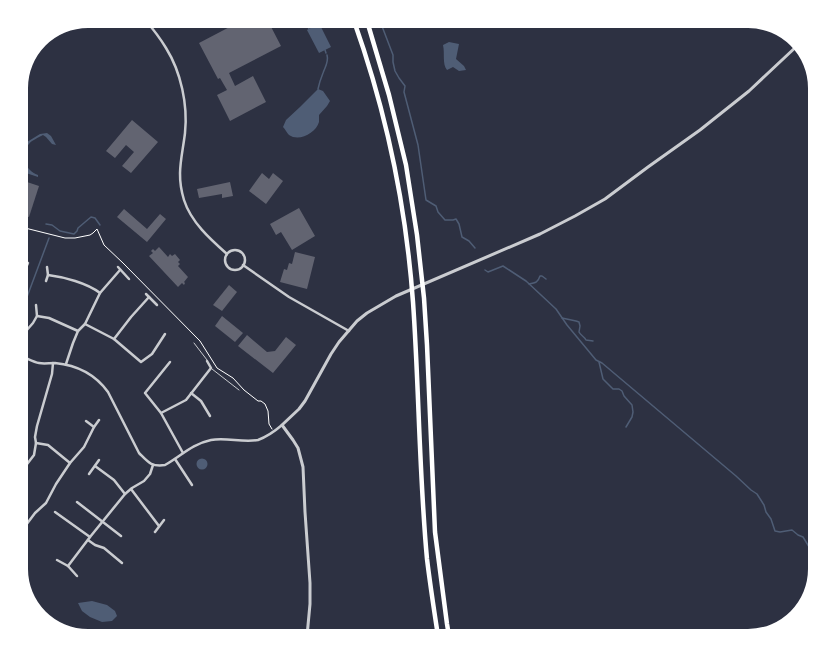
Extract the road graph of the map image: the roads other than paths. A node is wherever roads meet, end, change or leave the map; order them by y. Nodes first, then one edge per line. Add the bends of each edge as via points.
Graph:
1 (152, 28) edge
2 (356, 28) edge
3 (369, 28) edge
4 (793, 49) edge
5 (227, 254) junction
6 (243, 265) junction
7 (47, 267) dead end
8 (48, 275) junction
9 (129, 278) dead end
10 (46, 281) dead end
11 (100, 293) junction
12 (146, 294) dead end
13 (149, 297) junction
14 (36, 305) dead end
15 (157, 305) dead end
16 (37, 316) junction
17 (85, 324) junction
18 (28, 329) edge
19 (349, 331) junction
20 (78, 332) junction
21 (165, 334) dead end
22 (114, 339) junction
23 (194, 343) dead end
24 (28, 359) edge
25 (207, 361) joint
26 (170, 362) dead end
27 (52, 363) junction
28 (66, 364) junction
29 (211, 368) junction
30 (239, 390) dead end
31 (192, 393) junction
32 (161, 413) junction
33 (210, 416) dead end
34 (99, 420) dead end
35 (86, 421) dead end
36 (282, 425) junction
37 (94, 427) junction
38 (36, 443) junction
39 (183, 453) junction
40 (175, 459) junction
41 (99, 460) dead end
42 (70, 463) junction
43 (28, 464) edge
44 (153, 465) junction
45 (95, 466) junction
46 (89, 474) dead end
47 (192, 484) dead end
48 (131, 489) junction
49 (125, 494) junction
50 (77, 502) dead end
51 (55, 512) dead end
52 (164, 520) dead end
53 (102, 522) junction
54 (28, 523) edge
55 (159, 526) junction
56 (155, 532) dead end
57 (121, 536) dead end
58 (89, 538) junction
59 (57, 560) dead end
60 (122, 563) dead end
61 (68, 566) junction
62 (77, 576) dead end
63 (307, 629) edge
64 (437, 629) edge
65 (448, 629) edge

1 - 5 street via 167,48 183,96 186,115 180,184 184,200 198,226
2 - 64 highway via 382,108 406,235 413,300 427,559
3 - 65 highway via 390,95 418,235 427,345 435,532
4 - 19 street via 749,91 700,130 605,199 540,234 396,296 367,313
5 - 6 street via 233,250 240,251 244,257
5 - 6 street via 225,259 229,267 237,269
6 - 19 street via 289,297
7 - 8 street
8 - 10 street
8 - 11 street via 62,277
9 - 11 street via 120,268
11 - 17 street
12 - 13 street
13 - 15 street
13 - 22 street
14 - 16 street
16 - 18 street
16 - 20 street via 49,318
17 - 20 street
17 - 22 street
19 - 36 street via 331,354 305,401
20 - 28 street
21 - 22 street via 152,354 141,362
23 - 25 lane
24 - 27 street via 39,363
25 - 29 street
26 - 32 street via 145,393
27 - 28 street
27 - 38 street via 52,374 35,436
28 - 44 street via 86,371 103,385 139,453
29 - 30 lane
29 - 31 street
31 - 32 street via 186,400
31 - 33 street via 201,401
32 - 39 street
34 - 37 street
35 - 37 street
36 - 39 street via 257,440 214,440 200,443
36 - 63 street via 298,448 303,467 310,583
37 - 42 street via 84,446
38 - 42 street via 48,446
38 - 43 street via 34,455
39 - 40 street
40 - 44 street via 165,465
40 - 47 street
41 - 45 street
42 - 54 street via 46,502
44 - 48 street via 144,481
45 - 46 street
45 - 49 street via 114,480
48 - 49 street
48 - 55 street
49 - 53 street
50 - 53 street
51 - 58 street
52 - 55 street
53 - 57 street
53 - 58 street
55 - 56 street
58 - 60 street
58 - 61 street
59 - 61 street
61 - 62 street

